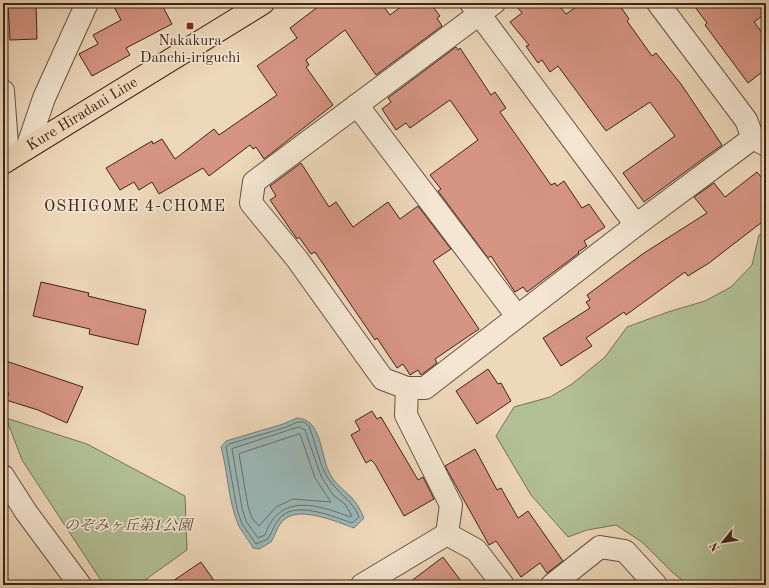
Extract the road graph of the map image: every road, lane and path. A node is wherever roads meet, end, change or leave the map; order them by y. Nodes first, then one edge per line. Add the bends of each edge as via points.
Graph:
1 (87, 3) edge
2 (658, 3) edge
3 (252, 6) edge
4 (482, 7) edge
5 (3, 91) edge
6 (357, 105) junction
7 (759, 141) edge
8 (26, 148) junction
9 (6, 161) edge
10 (636, 224) junction
11 (517, 316) junction
12 (407, 388) junction
13 (3, 476) edge
14 (447, 534) junction
15 (80, 585) edge
16 (362, 585) edge
17 (503, 585) edge
18 (552, 585) edge
19 (656, 585) edge

1 - 8 street via 44,98
2 - 7 street
3 - 8 main road, Kure Hiradani Line
4 - 6 street
4 - 10 street
5 - 9 street
6 - 11 street
6 - 12 street via 254,182 251,203 297,259 383,379
7 - 10 street
8 - 9 main road, Kure Hiradani Line
10 - 11 street
11 - 12 street via 425,388
12 - 14 street via 406,415 451,505
13 - 15 street
14 - 16 street
14 - 17 street via 476,550
18 - 19 street via 600,547 625,551

